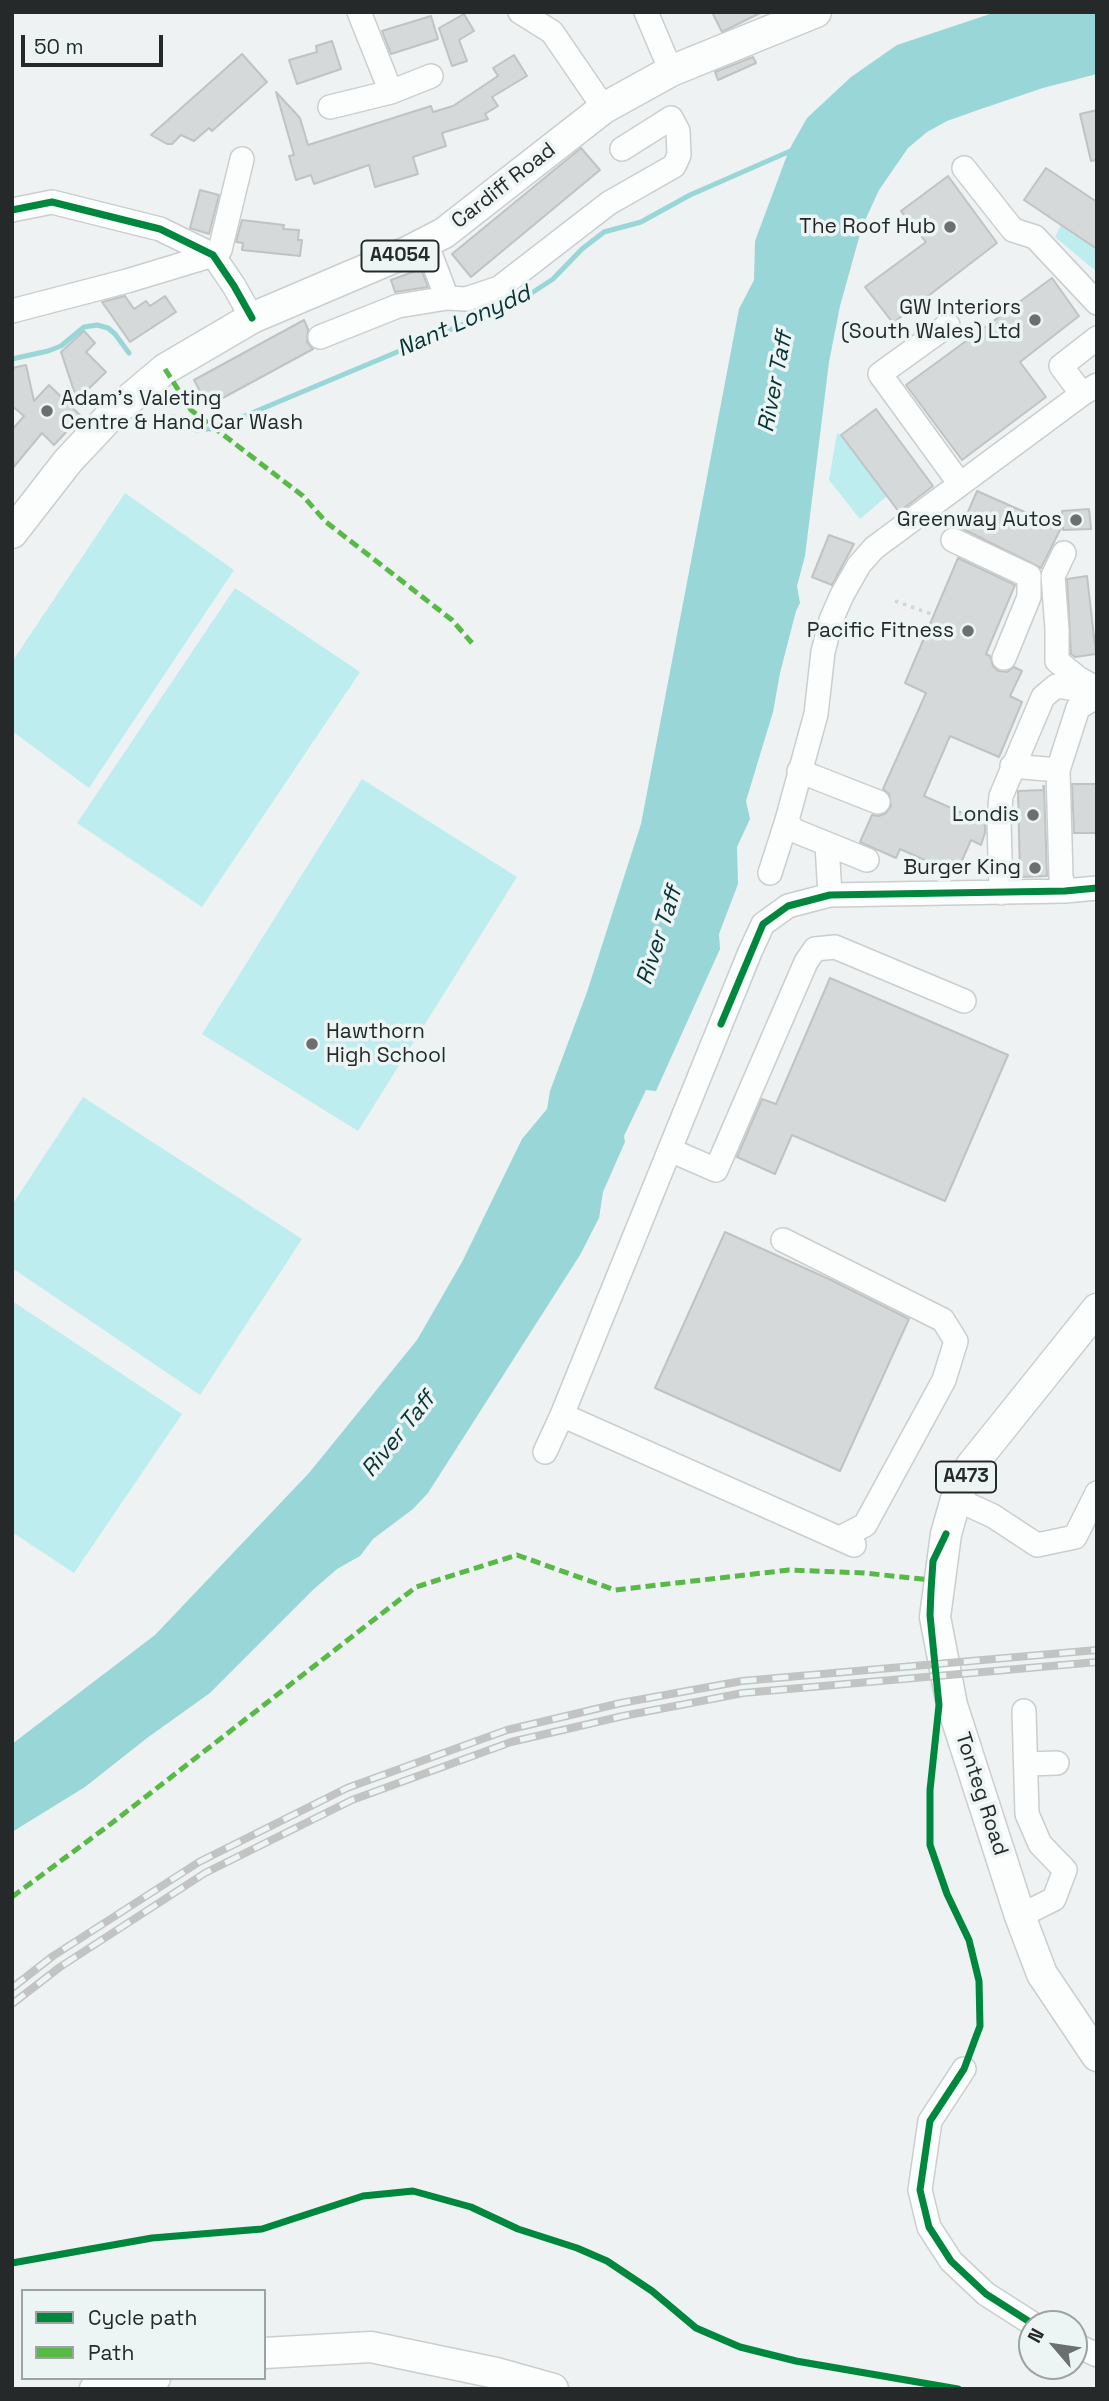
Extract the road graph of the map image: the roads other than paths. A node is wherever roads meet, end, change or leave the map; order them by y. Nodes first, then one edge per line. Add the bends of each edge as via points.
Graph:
1 (359, 12) edge
2 (520, 12) edge
3 (646, 12) edge
4 (816, 12) edge
5 (671, 71) junction
6 (431, 76) dead end
7 (391, 92) junction
8 (330, 107) dead end
9 (604, 107) junction
10 (622, 149) dead end
11 (242, 159) dead end
12 (964, 168) dead end
13 (12, 210) edge
14 (426, 243) junction
15 (213, 256) junction
16 (447, 298) junction
17 (1097, 303) edge
18 (12, 311) edge
19 (252, 318) junction
20 (948, 325) dead end
21 (320, 337) dead end
22 (1097, 338) edge
23 (1089, 390) edge
24 (960, 484) junction
25 (12, 533) edge
26 (953, 540) dead end
27 (1063, 553) dead end
28 (1004, 658) dead end
29 (1097, 692) edge
30 (1012, 766) junction
31 (1058, 770) junction
32 (799, 771) junction
33 (878, 802) dead end
34 (787, 820) junction
35 (827, 844) junction
36 (867, 860) dead end
37 (770, 873) dead end
38 (1097, 888) edge
39 (1065, 891) junction
40 (1001, 893) junction
41 (830, 895) junction
42 (964, 1002) dead end
43 (670, 1150) junction
44 (783, 1240) dead end
45 (1097, 1309) edge
46 (562, 1415) junction
47 (545, 1452) dead end
48 (1097, 1493) edge
49 (956, 1499) junction
50 (1024, 1711) dead end
51 (1057, 1763) dead end
52 (1027, 1764) junction
53 (1020, 1916) junction
54 (1097, 2056) edge
55 (964, 2069) dead end
56 (1018, 2314) edge
57 (266, 2353) edge
58 (144, 2380) edge
59 (96, 2389) edge
60 (553, 2389) edge

1 - 7 street
2 - 9 street via 552,32
3 - 5 street
4 - 5 main road, Cardiff Road / A4054
5 - 9 main road, Cardiff Road / A4054
6 - 7 street
7 - 8 street
9 - 14 main road, Cardiff Road / A4054 via 482,205
10 - 16 street via 671,118 678,131 679,155 674,166 609,203 499,288 466,299
11 - 15 street via 220,250
12 - 17 street via 1013,230 1035,237
13 - 15 street via 52,202 160,229
14 - 16 street
14 - 19 main road, Cardiff Road / A4054
15 - 18 street
15 - 19 street
16 - 21 street via 398,306
19 - 25 main road, Cardiff Road / A4054 via 166,369 114,412 68,461
20 - 24 street via 880,374
22 - 23 street via 1061,366
23 - 24 street
24 - 32 street via 874,548 842,595 823,652 816,714
26 - 28 street via 1030,576 1029,597
27 - 29 street via 1053,576 1057,661
29 - 30 street via 1056,686 1043,697
29 - 31 street via 1077,708
30 - 31 street
30 - 40 street via 1001,796
31 - 39 street
32 - 33 street
32 - 34 street
34 - 35 street via 793,830
34 - 37 street
35 - 36 street
35 - 41 street
38 - 39 street
39 - 40 street
40 - 41 street
41 - 43 street via 788,905 763,924
42 - 43 street via 835,947 816,949 806,962 716,1170
43 - 46 street
44 - 46 street via 943,1320 956,1341 944,1380 865,1525 848,1542
45 - 49 main road, Tonteg Road / A473 via 971,1466
46 - 47 street
48 - 49 street via 1075,1537 1037,1545
49 - 53 main road, Tonteg Road / A473 via 946,1534 935,1617 952,1705
50 - 52 street
51 - 52 street
52 - 53 street via 1027,1814 1040,1844 1065,1870 1054,1899
53 - 54 main road, Tonteg Road / A473 via 1042,1974
55 - 56 street via 930,2121 920,2190 929,2228 951,2261 986,2294
57 - 60 main road via 371,2347
58 - 59 main road

